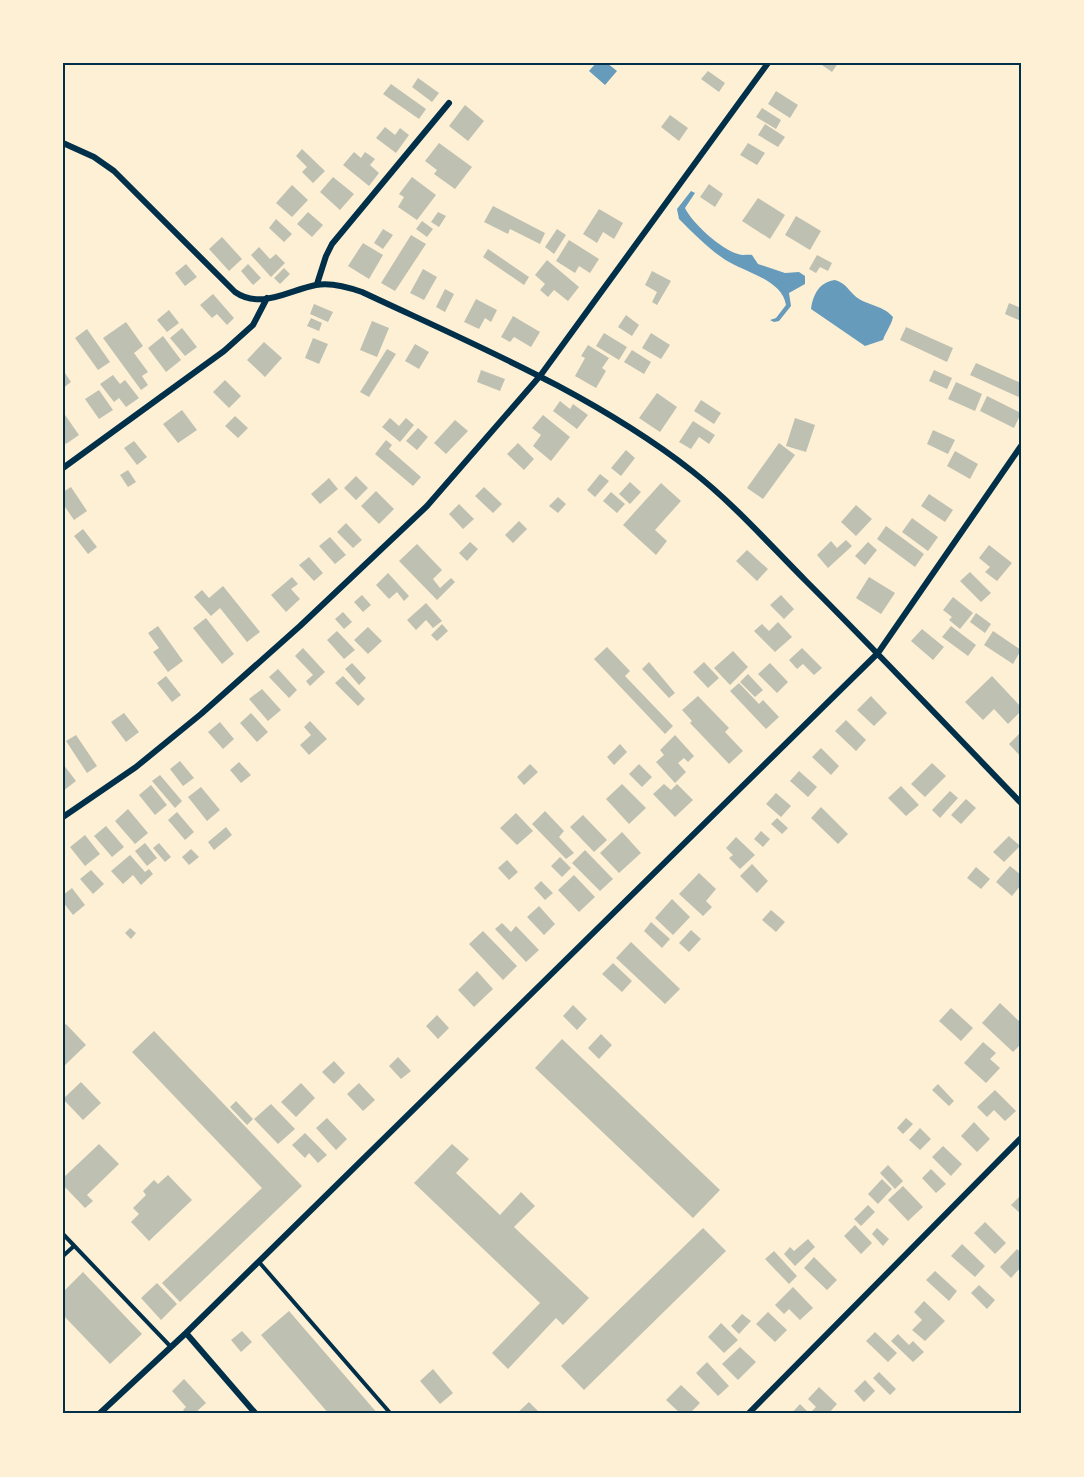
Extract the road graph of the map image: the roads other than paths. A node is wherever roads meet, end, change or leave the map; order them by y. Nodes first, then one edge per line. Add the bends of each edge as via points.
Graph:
1 (768, 63) edge
2 (449, 103) dead end
3 (63, 143) edge
4 (317, 284) junction
5 (267, 298) junction
6 (540, 376) junction
7 (1021, 446) edge
8 (63, 468) edge
9 (878, 653) junction
10 (1021, 803) edge
11 (63, 817) edge
12 (1021, 1138) edge
13 (63, 1234) edge
14 (74, 1246) junction
15 (63, 1256) edge
16 (259, 1261) junction
17 (186, 1333) junction
18 (171, 1347) junction
19 (99, 1414) edge
20 (256, 1414) edge
21 (391, 1414) edge
22 (748, 1414) edge

1 - 6 street
2 - 4 street via 332,244
3 - 5 street via 114,171 235,292 245,299
4 - 5 street
4 - 6 street via 362,292
5 - 8 street via 253,325 224,351
6 - 9 street via 628,426 693,472
6 - 11 street via 427,506 300,626 136,767
7 - 9 street
9 - 10 street
9 - 16 street
12 - 22 street
13 - 14 lane
14 - 15 lane
14 - 18 lane
16 - 17 street
16 - 21 lane
17 - 18 street
17 - 20 street
18 - 19 street

